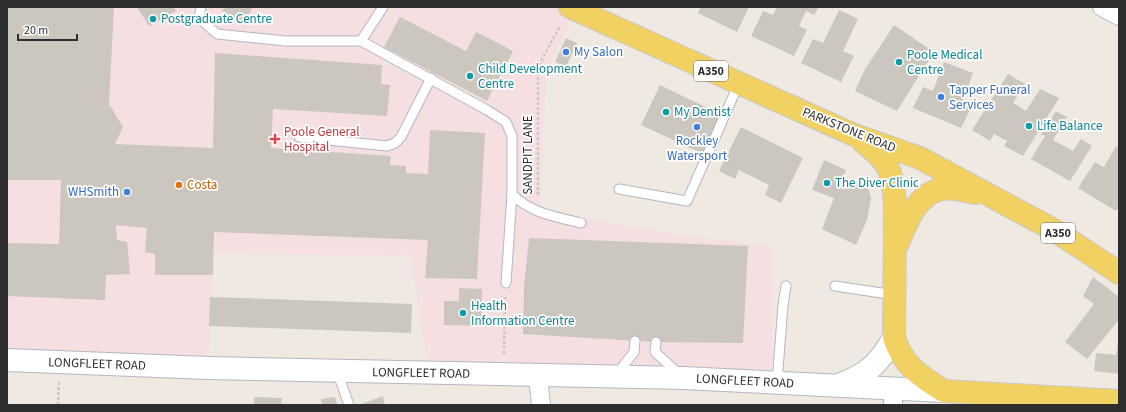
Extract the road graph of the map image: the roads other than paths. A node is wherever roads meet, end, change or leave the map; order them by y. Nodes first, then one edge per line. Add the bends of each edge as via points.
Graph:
1 (201, 7) edge
2 (382, 7) edge
3 (1102, 7) edge
4 (566, 14) edge
5 (1119, 16) edge
6 (361, 41) junction
7 (431, 78) junction
8 (739, 83) junction
9 (852, 134) junction
10 (299, 137) dead end
11 (619, 189) dead end
12 (512, 194) junction
13 (994, 198) junction
14 (580, 224) dead end
15 (895, 251) junction
16 (1119, 272) edge
17 (506, 283) road end
18 (786, 286) dead end
19 (835, 286) dead end
20 (895, 295) junction
21 (894, 337) junction
22 (635, 340) dead end
23 (656, 342) dead end
24 (7, 360) edge
25 (337, 371) junction
26 (538, 375) junction
27 (615, 377) junction
28 (684, 378) junction
29 (777, 383) junction
30 (836, 385) junction
31 (944, 391) junction
32 (893, 396) edge
33 (1119, 401) edge
34 (349, 405) edge
35 (541, 405) edge

1 - 6 lane via 199,18 217,34 286,41
2 - 6 lane
3 - 5 street
4 - 8 main road, PARKSTONE ROAD / A350
6 - 7 lane
7 - 10 lane via 401,137 394,143 387,146
7 - 12 lane via 506,122 512,136
8 - 9 main road, PARKSTONE ROAD / A350
8 - 11 lane via 687,201
9 - 13 main road, PARKSTONE ROAD / A350 via 920,158
9 - 15 main road, A350 via 874,150 888,165 895,203
12 - 14 lane via 521,204 532,210
12 - 17 lane
13 - 15 main road, A350 via 960,190 941,189 922,199 908,218
13 - 16 main road, PARKSTONE ROAD / A350 via 1054,230
15 - 20 main road, A350
18 - 29 lane
19 - 20 lane
20 - 21 main road, A350
21 - 30 main road, LONGFLEET ROAD via 884,356 871,369 854,379
21 - 31 main road, A350 via 898,352 908,365
22 - 27 lane via 634,352
23 - 28 lane via 655,352
24 - 25 main road, LONGFLEET ROAD
25 - 26 main road, LONGFLEET ROAD
25 - 34 lane
26 - 27 main road, LONGFLEET ROAD
26 - 35 street
27 - 28 main road, LONGFLEET ROAD
28 - 29 main road, LONGFLEET ROAD
29 - 30 main road, LONGFLEET ROAD
30 - 32 main road, LONGFLEET ROAD
31 - 32 main road, LONGFLEET ROAD
31 - 33 main road, A350

